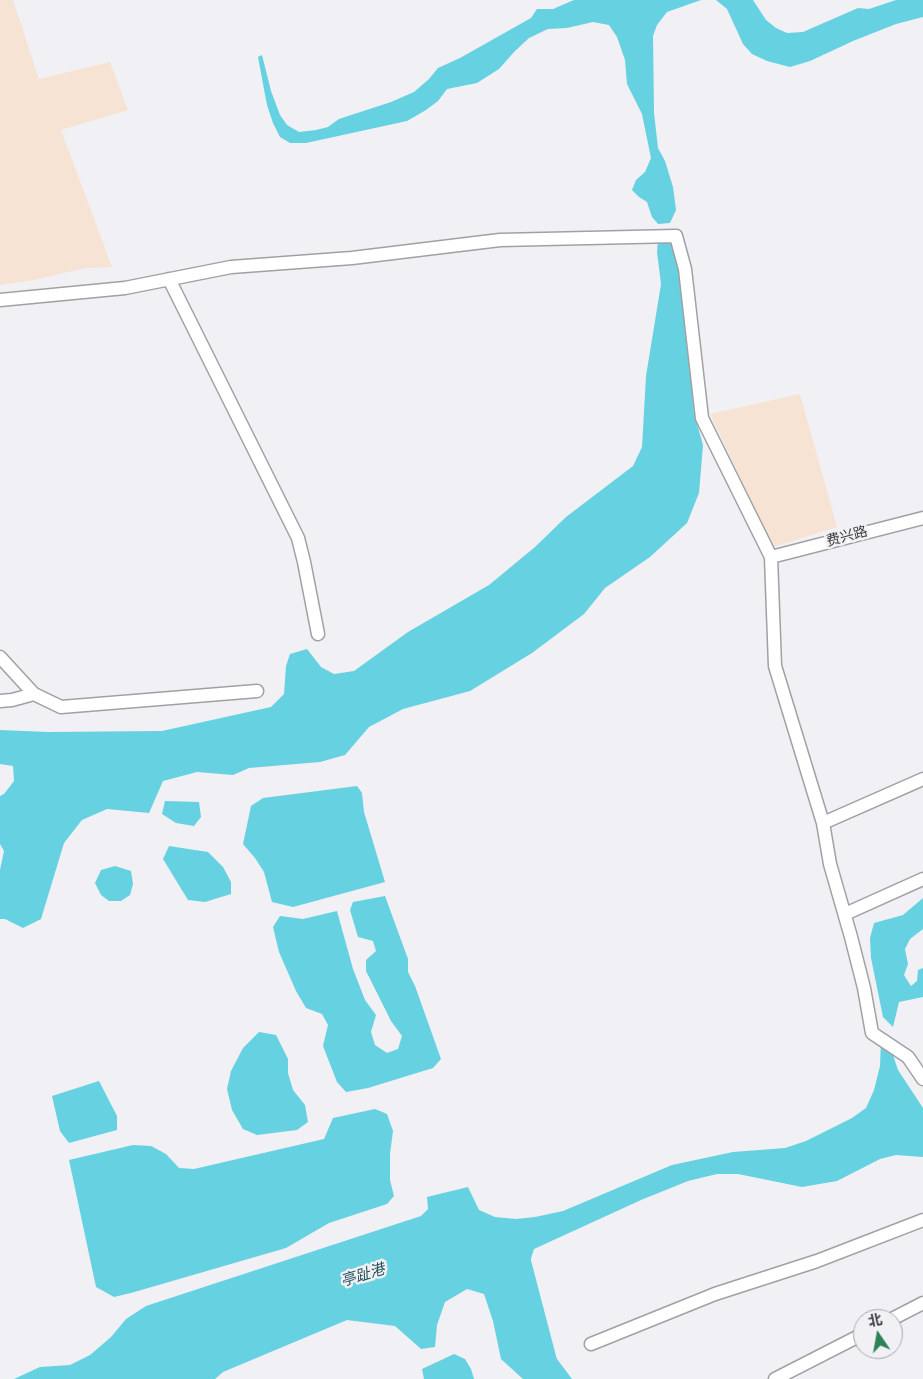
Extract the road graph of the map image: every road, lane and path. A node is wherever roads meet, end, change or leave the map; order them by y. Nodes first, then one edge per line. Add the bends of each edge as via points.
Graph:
1 (169, 279) junction
2 (0, 300) edge
3 (923, 518) edge
4 (771, 557) junction
5 (318, 634) dead end
6 (0, 657) edge
7 (257, 691) dead end
8 (34, 694) junction
9 (0, 701) edge
10 (923, 779) edge
11 (822, 823) junction
12 (923, 879) edge
13 (845, 914) junction
14 (921, 1074) edge
15 (923, 1220) edge
16 (923, 1303) edge
17 (903, 1313) edge
18 (853, 1339) edge
19 (591, 1344) dead end
20 (775, 1379) edge

1 - 2 street via 125,288
1 - 4 street via 231,267 352,258 500,240 676,236 685,269 702,418
1 - 5 street via 298,538
3 - 4 street, 费兴路
4 - 11 street via 774,666
6 - 8 street
7 - 8 street via 61,707
8 - 9 street
10 - 11 street
11 - 13 street
12 - 13 street
13 - 14 street via 872,1033 908,1057
15 - 19 street via 818,1261 715,1294
16 - 17 street
18 - 20 street

